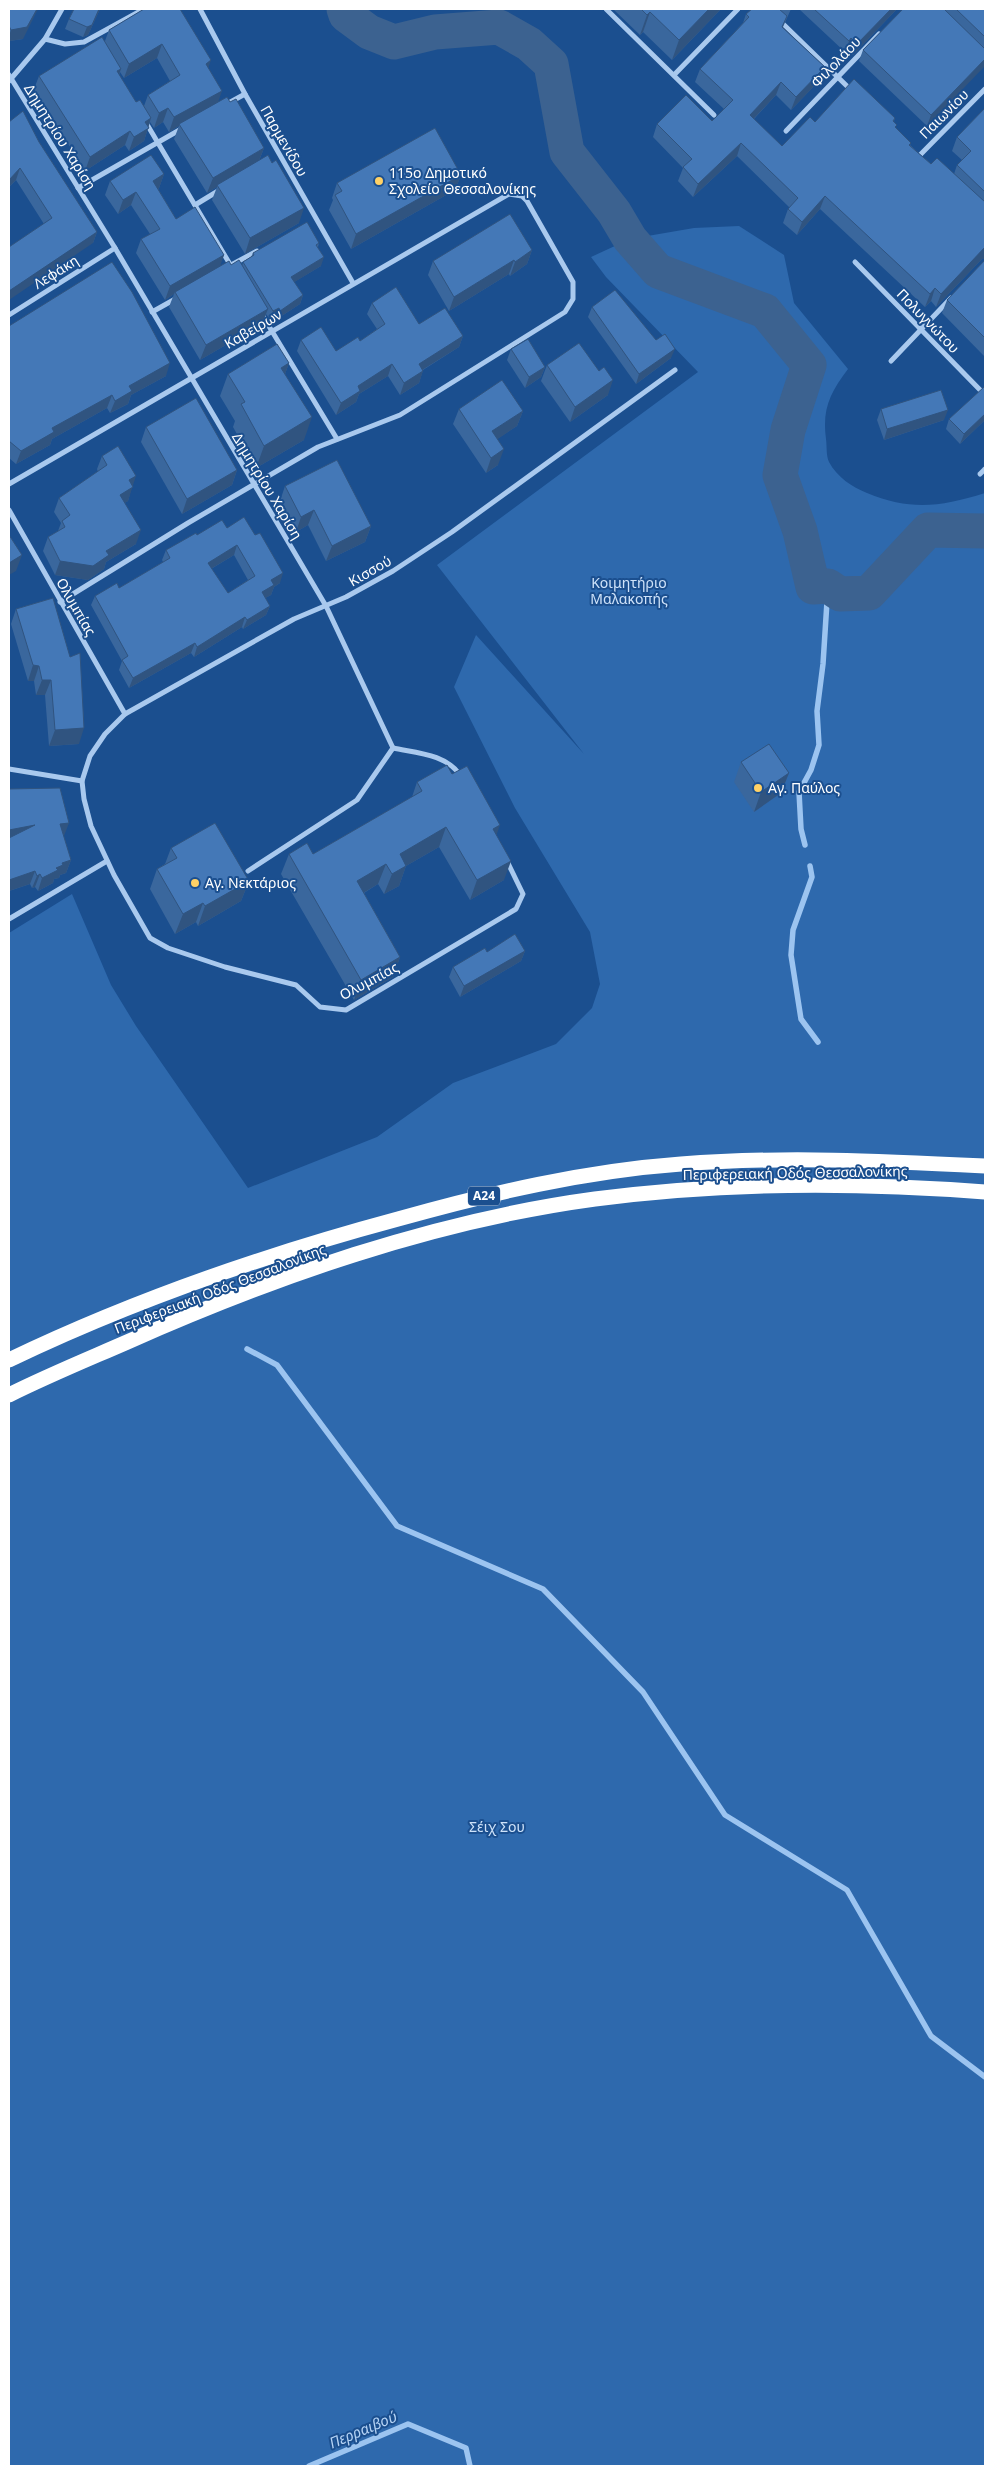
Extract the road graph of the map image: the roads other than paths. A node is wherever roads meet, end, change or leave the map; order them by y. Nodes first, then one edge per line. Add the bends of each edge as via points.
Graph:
1 (62, 9) edge
2 (144, 9) edge
3 (200, 9) edge
4 (606, 9) edge
5 (738, 9) edge
6 (774, 16) edge
7 (883, 29) edge
8 (94, 37) junction
9 (45, 39) junction
10 (99, 45) edge
11 (674, 74) junction
12 (837, 77) junction
13 (9, 78) edge
14 (985, 89) edge
15 (244, 94) junction
16 (858, 97) edge
17 (218, 108) edge
18 (714, 115) dead end
19 (143, 118) edge
20 (192, 123) edge
21 (786, 131) dead end
22 (157, 142) junction
23 (912, 149) edge
24 (279, 156) junction
25 (919, 156) junction
26 (271, 161) edge
27 (927, 162) edge
28 (78, 188) junction
29 (220, 190) edge
30 (195, 205) junction
31 (316, 218) junction
32 (308, 223) edge
33 (265, 247) edge
34 (115, 248) junction
35 (855, 262) dead end
36 (231, 266) junction
37 (223, 270) edge
38 (236, 274) edge
39 (353, 282) junction
40 (184, 293) edge
41 (953, 296) edge
42 (256, 306) edge
43 (152, 312) junction
44 (9, 315) edge
45 (921, 329) junction
46 (272, 331) junction
47 (890, 361) dead end
48 (675, 370) dead end
49 (190, 378) junction
50 (985, 395) edge
51 (337, 439) junction
52 (985, 469) edge
53 (980, 474) dead end
54 (9, 484) edge
55 (253, 485) junction
56 (9, 510) edge
57 (60, 602) junction
58 (326, 606) junction
59 (125, 714) junction
60 (394, 748) junction
61 (9, 769) edge
62 (82, 781) junction
63 (465, 783) edge
64 (500, 849) edge
65 (107, 861) junction
66 (248, 871) dead end
67 (9, 919) edge
68 (985, 1166) edge
69 (985, 1192) edge
70 (9, 1360) edge
71 (9, 1395) edge

1 - 9 street
2 - 8 street
3 - 15 street, Παρμενίδου
4 - 11 street
5 - 11 street
6 - 12 street
7 - 12 street, Φιλολάου
8 - 9 street via 71,44
8 - 10 street
9 - 13 street
11 - 18 street
12 - 16 street
12 - 21 street, Φιλολάου
13 - 28 street, Δημητρίου Χαρίση
14 - 25 street, Παιωνίου
15 - 17 street
15 - 24 street, Παρμενίδου
19 - 22 street
20 - 22 street
22 - 28 street
22 - 30 street
23 - 25 street
24 - 26 street
24 - 31 street, Παρμενίδου
25 - 27 street
28 - 34 street, Δημητρίου Χαρίση
29 - 30 street
30 - 36 street
31 - 32 street
31 - 39 street, Παρμενίδου
33 - 36 street
34 - 43 street, Δημητρίου Χαρίση
34 - 44 street, Λεφάκη
35 - 45 street, Πολυγνώτου
36 - 37 street
36 - 38 street
39 - 46 street, Καβείρων
39 - 51 street, Καβείρων via 510,194 522,196 527,201 571,276 574,293 565,312 400,415
40 - 43 street
41 - 45 street
42 - 46 street
43 - 49 street, Δημητρίου Χαρίση
45 - 47 street
45 - 50 street, Πολυγνώτου
46 - 49 street, Καβείρων
46 - 51 street
48 - 58 street, Κισσού via 418,555 363,589
49 - 54 street, Καβείρων
49 - 55 street, Δημητρίου Χαρίση
51 - 55 street
52 - 53 street
55 - 57 street
55 - 58 street, Δημητρίου Χαρίση
56 - 57 street, Ολυμπίας
57 - 59 street, Ολυμπίας
58 - 59 street, Κισσού via 273,630
58 - 60 street, Δημητρίου Χαρίση
59 - 62 street, Κισσού via 96,746
60 - 63 street via 448,762
60 - 66 street via 356,800
61 - 62 street
62 - 65 street, Ολυμπίας via 91,826
64 - 65 street, Ολυμπίας via 521,889 521,901 516,909 346,1010 320,1007 296,985 226,967 155,942 143,929
65 - 67 street
68 - 70 highway, Περιφερειακή Οδός Θεσσαλονίκης / Α24 via 726,1161 624,1170 548,1182 392,1220 236,1266
69 - 71 highway, Περιφερειακή Οδός Θεσσαλονίκης / Α24 via 874,1186 732,1187 601,1198 486,1218 310,1268 171,1323

